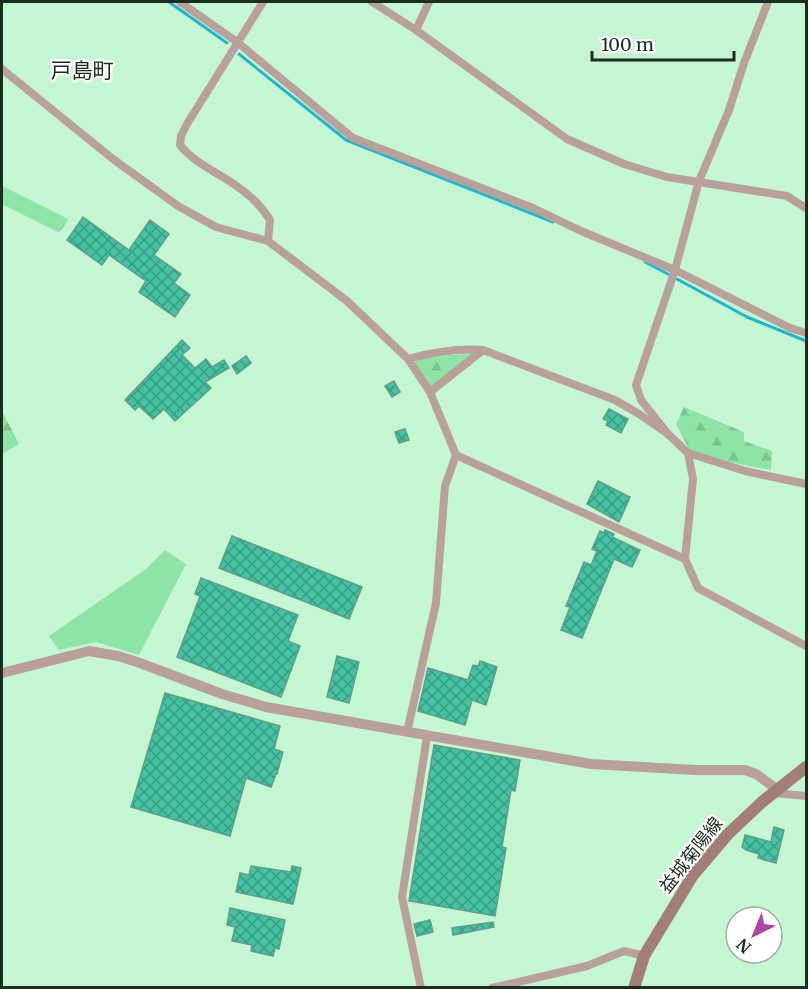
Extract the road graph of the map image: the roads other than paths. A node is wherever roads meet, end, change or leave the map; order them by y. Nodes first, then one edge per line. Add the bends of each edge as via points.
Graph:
1 (180, 2) edge
2 (263, 2) edge
3 (372, 2) edge
4 (429, 2) edge
5 (768, 2) edge
6 (416, 30) junction
7 (237, 42) junction
8 (2, 69) edge
9 (699, 181) junction
10 (807, 208) edge
11 (268, 241) junction
12 (675, 270) junction
13 (807, 333) edge
14 (483, 350) junction
15 (408, 359) junction
16 (430, 392) junction
17 (668, 434) junction
18 (688, 453) junction
19 (456, 455) junction
20 (807, 484) edge
21 (684, 559) junction
22 (807, 646) edge
23 (2, 673) edge
24 (406, 732) junction
25 (427, 736) junction
26 (807, 767) edge
27 (777, 791) junction
28 (807, 796) edge
29 (644, 956) junction
30 (421, 987) edge
31 (492, 987) edge
32 (634, 987) edge

1 - 7 street
2 - 7 street
3 - 6 street
4 - 6 street
5 - 9 street
6 - 9 street via 567,139 624,164 667,177
7 - 11 street via 187,124 180,145 264,211 270,220
7 - 12 street via 353,138 533,208
8 - 11 street via 178,206 216,227
9 - 10 street via 787,196
9 - 12 street
11 - 15 street via 347,301
12 - 13 street
12 - 17 street via 636,385 641,400
14 - 15 street via 432,352
14 - 16 street
14 - 17 street via 615,400
15 - 16 street
16 - 19 street
17 - 18 street
18 - 20 street via 745,471
18 - 21 street via 693,479
19 - 21 street
19 - 24 street via 445,486 436,603
21 - 22 street via 698,588
23 - 24 street via 89,651 118,656 266,707
24 - 25 street
25 - 27 street via 591,764 745,770
25 - 30 street via 402,897
26 - 27 main road, 益城菊陽線
27 - 28 street
27 - 29 main road, 益城菊陽線 via 728,834 693,875
29 - 31 street via 624,951 587,966
29 - 32 main road, 益城菊陽線

